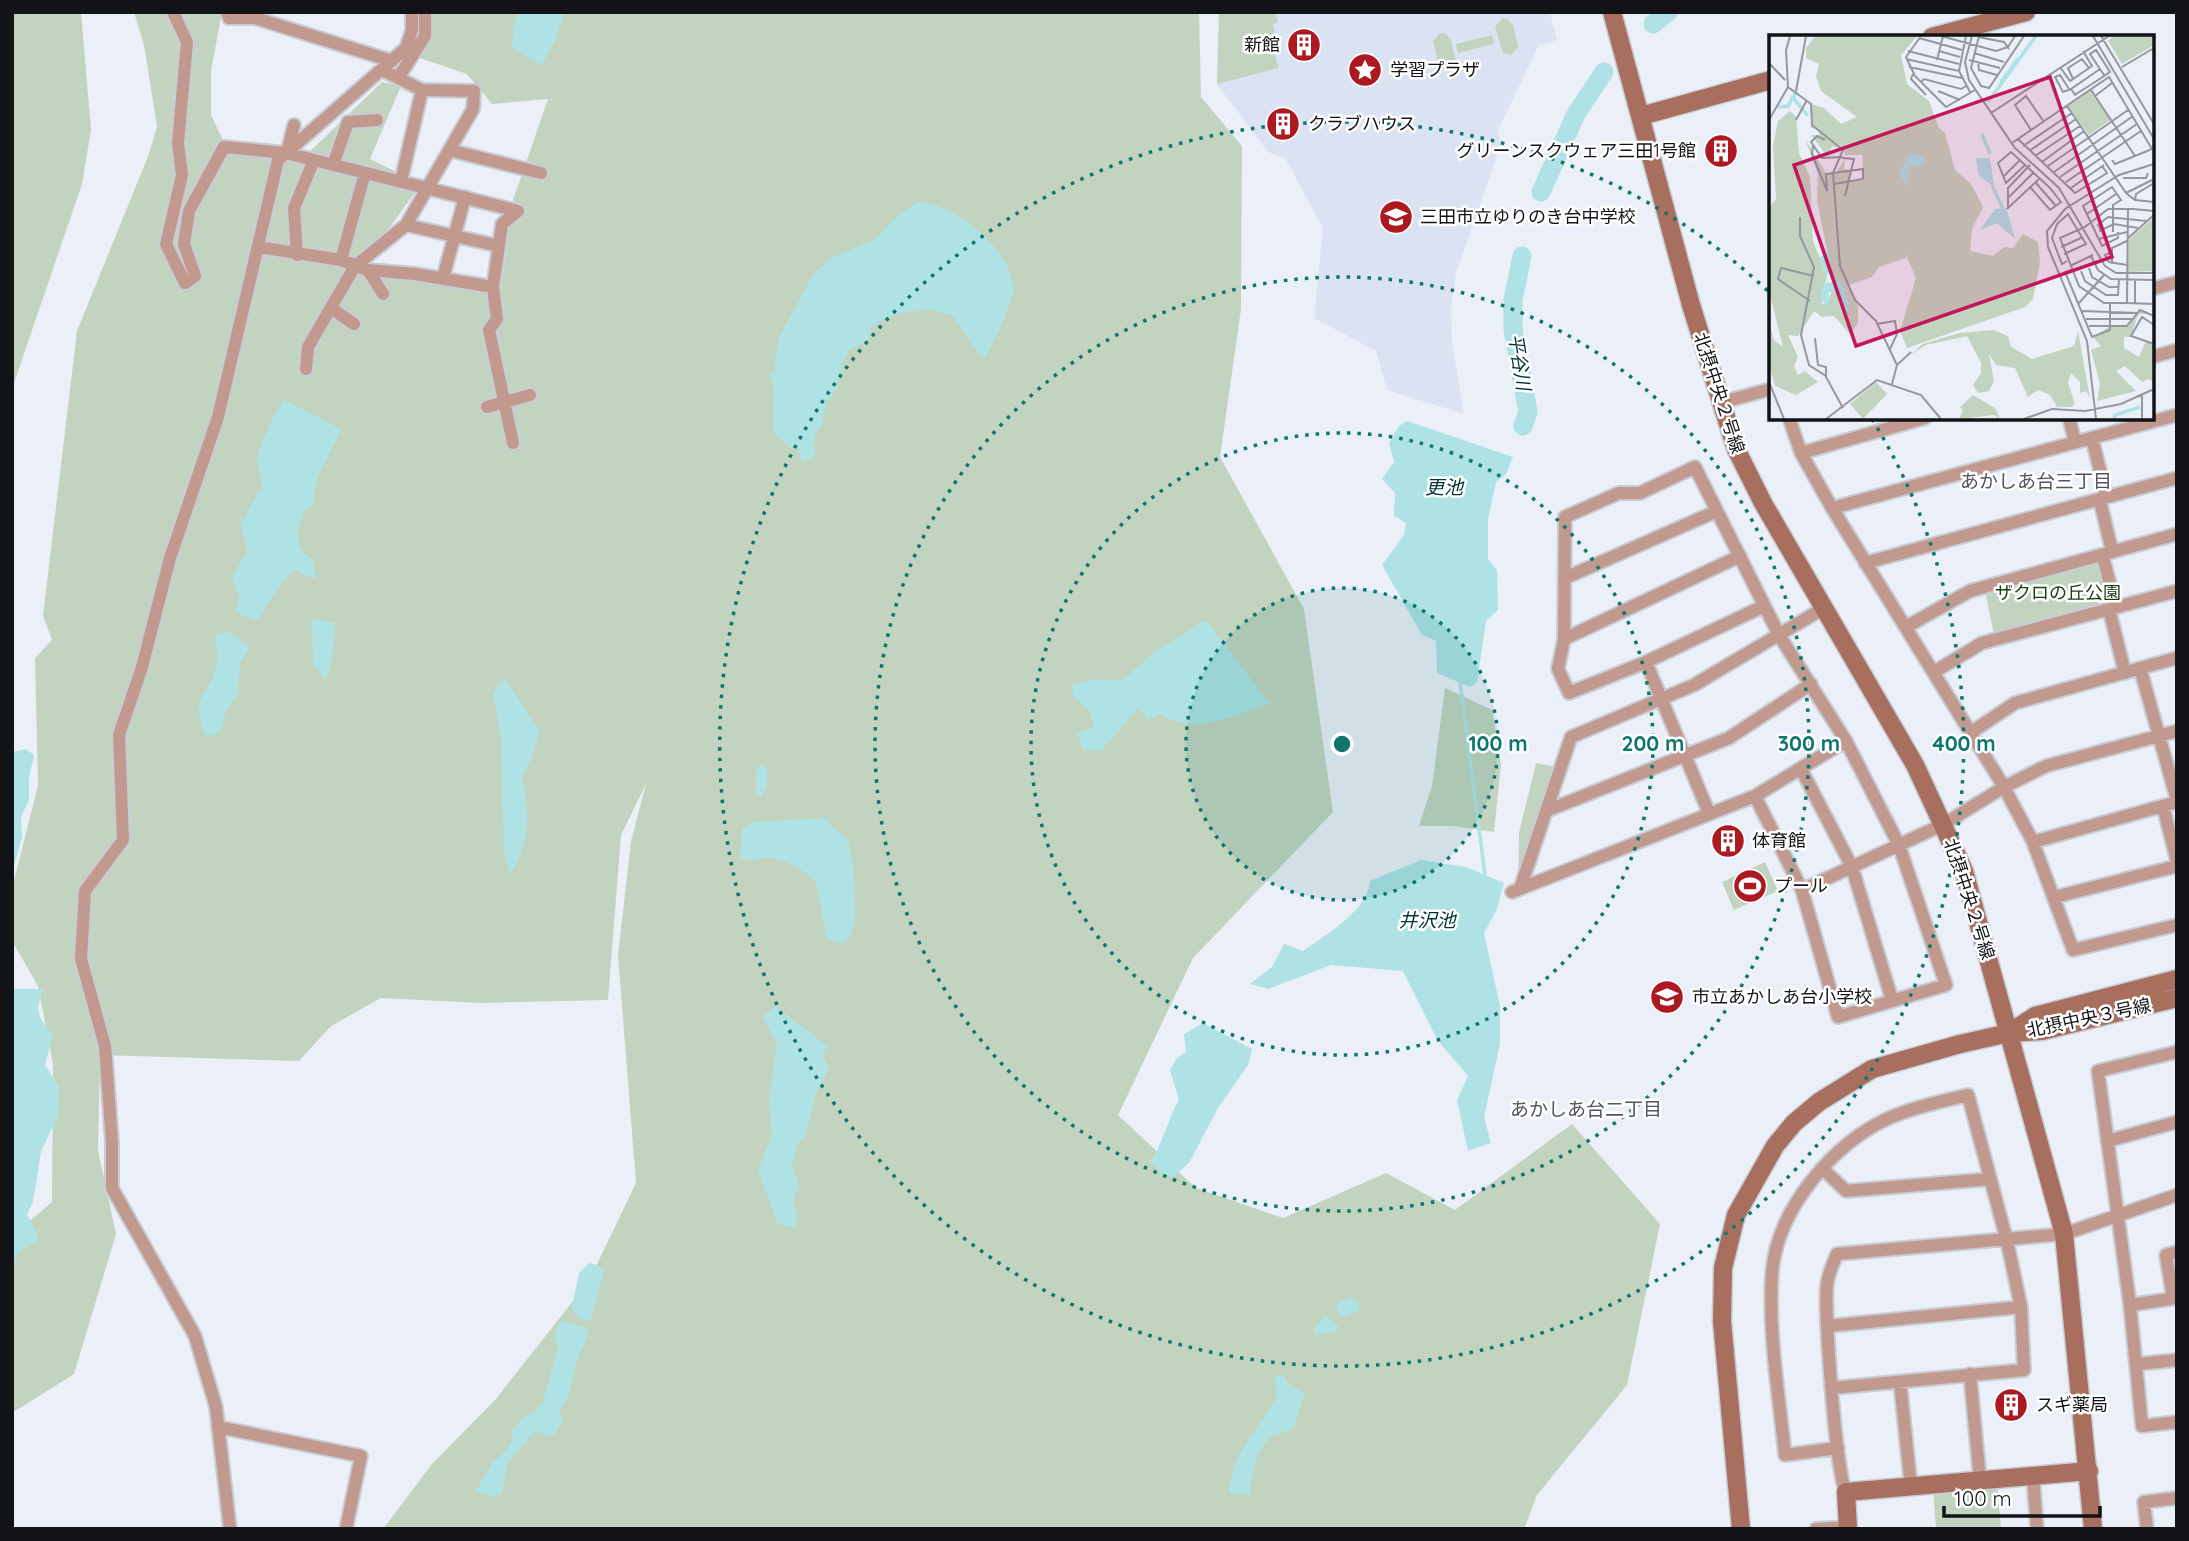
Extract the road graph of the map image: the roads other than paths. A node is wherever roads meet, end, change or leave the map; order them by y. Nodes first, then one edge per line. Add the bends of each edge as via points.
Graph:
1 (173, 12) edge
2 (228, 12) edge
3 (412, 12) edge
4 (425, 12) edge
5 (1612, 12) edge
6 (2026, 12) edge
7 (1940, 35) edge
8 (387, 66) junction
9 (398, 78) junction
10 (1769, 81) edge
11 (422, 90) junction
12 (1641, 116) junction
13 (377, 120) dead end
14 (294, 125) dead end
15 (449, 150) junction
16 (286, 153) junction
17 (314, 160) junction
18 (333, 164) junction
19 (365, 173) junction
20 (541, 173) dead end
21 (401, 181) junction
22 (426, 187) junction
23 (465, 197) junction
24 (270, 201) junction
25 (294, 208) junction
26 (406, 225) junction
27 (454, 236) junction
28 (499, 246) junction
29 (258, 247) junction
30 (297, 255) junction
31 (341, 260) junction
32 (362, 268) junction
33 (415, 274) junction
34 (443, 278) junction
35 (2177, 282) edge
36 (493, 287) junction
37 (412, 288) dead end
38 (2154, 288) edge
39 (383, 294) dead end
40 (331, 309) junction
41 (354, 324) dead end
42 (2177, 350) edge
43 (2154, 356) edge
44 (306, 369) dead end
45 (1769, 390) edge
46 (530, 395) dead end
47 (504, 403) junction
48 (1719, 403) junction
49 (488, 407) dead end
50 (2177, 415) edge
51 (1790, 420) edge
52 (1918, 420) edge
53 (2070, 420) edge
54 (2092, 438) junction
55 (2075, 442) junction
56 (513, 443) dead end
57 (1801, 453) junction
58 (2177, 478) edge
59 (2103, 498) junction
60 (1832, 508) junction
61 (1717, 511) junction
62 (2177, 534) edge
63 (2107, 554) junction
64 (1740, 556) junction
65 (1865, 563) junction
66 (1565, 578) junction
67 (2177, 591) edge
68 (1764, 606) junction
69 (1824, 608) junction
70 (2112, 608) junction
71 (1906, 627) junction
72 (1779, 635) junction
73 (1564, 639) junction
74 (2177, 659) edge
75 (1646, 662) junction
76 (2140, 668) junction
77 (1934, 673) junction
78 (2125, 673) junction
79 (1811, 684) junction
80 (1661, 698) junction
81 (2177, 731) edge
82 (1970, 733) junction
83 (2158, 736) junction
84 (1846, 741) junction
85 (1686, 756) junction
86 (1801, 769) junction
87 (2004, 787) junction
88 (1755, 796) junction
89 (2177, 801) edge
90 (2163, 806) junction
91 (1546, 811) junction
92 (1709, 813) junction
93 (1944, 824) junction
94 (2033, 842) junction
95 (1899, 845) junction
96 (2177, 864) edge
97 (1852, 867) junction
98 (1802, 890) junction
99 (2055, 897) junction
100 (2177, 925) edge
101 (2177, 979) edge
102 (2177, 998) edge
103 (1892, 999) junction
104 (2009, 1033) junction
105 (2177, 1052) edge
106 (2177, 1122) edge
107 (2106, 1141) junction
108 (1822, 1168) junction
109 (1990, 1178) junction
110 (2177, 1195) edge
111 (2116, 1216) junction
112 (2064, 1234) junction
113 (2007, 1241) junction
114 (2177, 1252) edge
115 (2175, 1298) edge
116 (2130, 1305) junction
117 (2021, 1307) junction
118 (1828, 1326) junction
119 (2177, 1360) edge
120 (2137, 1364) junction
121 (1970, 1374) junction
122 (1900, 1382) junction
123 (1832, 1388) junction
124 (2177, 1422) edge
125 (218, 1427) junction
126 (1838, 1448) junction
127 (2089, 1471) junction
128 (2033, 1476) junction
129 (1980, 1480) junction
130 (1911, 1487) junction
131 (1846, 1492) junction
132 (2177, 1498) edge
133 (1848, 1528) edge
134 (230, 1529) edge
135 (346, 1529) edge
136 (1741, 1529) edge
137 (1816, 1529) edge
138 (2037, 1529) edge
139 (2093, 1529) edge
140 (2147, 1529) edge

1 - 16 street via 187,42 178,143 182,175 166,244 185,283 195,276 184,244 189,211 224,148
2 - 8 street via 229,18 255,18
3 - 8 street via 406,48
4 - 9 street via 425,36
5 - 12 street, 北摂中央２号線
6 - 7 street
8 - 9 street
8 - 16 street
9 - 11 street
10 - 12 street
11 - 15 street via 474,91 473,109
11 - 21 street
12 - 48 street, 北摂中央２号線
13 - 18 street via 348,122
14 - 16 street
15 - 20 street
15 - 22 street
16 - 17 street
16 - 24 street via 278,160
17 - 18 street
17 - 25 street
18 - 19 street
19 - 21 street
19 - 31 street
21 - 22 street
22 - 23 street
22 - 26 street
23 - 27 street
23 - 28 street via 518,211 502,224
24 - 25 street
24 - 29 street
25 - 30 street
26 - 27 street
26 - 32 street
27 - 28 street
27 - 34 street
28 - 36 street
29 - 30 street
29 - 125 street via 218,417 170,558 119,735 123,841 85,891 82,959 105,1046 112,1188 187,1319
30 - 31 street
31 - 32 street
32 - 33 street
32 - 39 street
32 - 40 street
33 - 34 street
33 - 37 street
34 - 36 street
35 - 38 street
36 - 47 street via 497,319 489,330
40 - 41 street
40 - 44 street via 308,347
42 - 43 street
45 - 48 street
46 - 47 street
47 - 49 street
47 - 56 street
48 - 69 street, 北摂中央２号線 via 1763,503
50 - 54 street
51 - 57 street
52 - 57 street
53 - 55 street
54 - 55 street
54 - 59 street
55 - 60 street
57 - 60 street
58 - 59 street
59 - 63 street
59 - 65 street
60 - 65 street
61 - 64 street
61 - 66 street
61 - 66 street via 1695,467 1640,493 1619,493 1565,517
62 - 63 street
63 - 70 street
63 - 71 street via 1970,591
64 - 68 street
64 - 73 street
65 - 71 street
66 - 73 street
67 - 70 street
68 - 72 street
68 - 75 street
69 - 72 street
69 - 93 street, 北摂中央２号線 via 1883,706
70 - 77 street via 1982,643
70 - 78 street
71 - 77 street
72 - 79 street
72 - 80 street via 1694,685
73 - 75 street via 1558,669 1569,692
74 - 76 street
75 - 80 street
76 - 78 street
76 - 83 street
77 - 82 street
78 - 82 street via 2015,703
79 - 84 street
79 - 85 street via 1729,738
80 - 85 street
80 - 91 street via 1571,737
81 - 83 street
82 - 87 street
83 - 87 street via 2046,766
83 - 89 street
84 - 86 street
84 - 95 street
85 - 91 street
85 - 92 street
86 - 88 street
86 - 97 street
87 - 93 street
87 - 94 street
88 - 92 street
88 - 98 street
89 - 90 street
90 - 94 street
90 - 96 street
91 - 92 street via 1516,891
93 - 95 street
93 - 104 street, 北摂中央２号線 via 1964,871
94 - 99 street
95 - 97 street
95 - 103 street via 1946,985
96 - 99 street
97 - 98 street
97 - 103 street
98 - 103 street via 1838,1017
99 - 100 street via 2073,950
101 - 104 street, 北摂中央３号線 via 2035,1016
102 - 104 street, 北摂中央３号線 via 2042,1031
104 - 112 street, 北摂中央２号線
104 - 136 street via 1872,1069 1846,1084 1794,1123 1744,1197 1728,1244 1722,1294
105 - 107 street via 2098,1071
106 - 107 street
107 - 111 street
108 - 109 street via 1846,1191
108 - 109 street via 1889,1118 1968,1095
108 - 126 street via 1782,1233 1772,1270 1771,1319 1785,1455
109 - 113 street
110 - 111 street
111 - 112 street
111 - 116 street
112 - 113 street
112 - 127 street, 北摂中央２号線
113 - 117 street
113 - 118 street via 1836,1254 1827,1284
114 - 115 street via 2166,1255
115 - 116 street
116 - 120 street
117 - 118 street
117 - 121 street via 2024,1370
118 - 123 street
119 - 120 street
120 - 124 street via 2142,1426
121 - 122 street
121 - 129 street
122 - 123 street
122 - 130 street
123 - 126 street
125 - 134 street
125 - 135 street via 361,1457
126 - 131 street
127 - 128 street
127 - 139 street, 北摂中央２号線
128 - 129 street
128 - 138 street
129 - 130 street
130 - 131 street
131 - 133 street
132 - 140 street via 2144,1502
133 - 137 street

